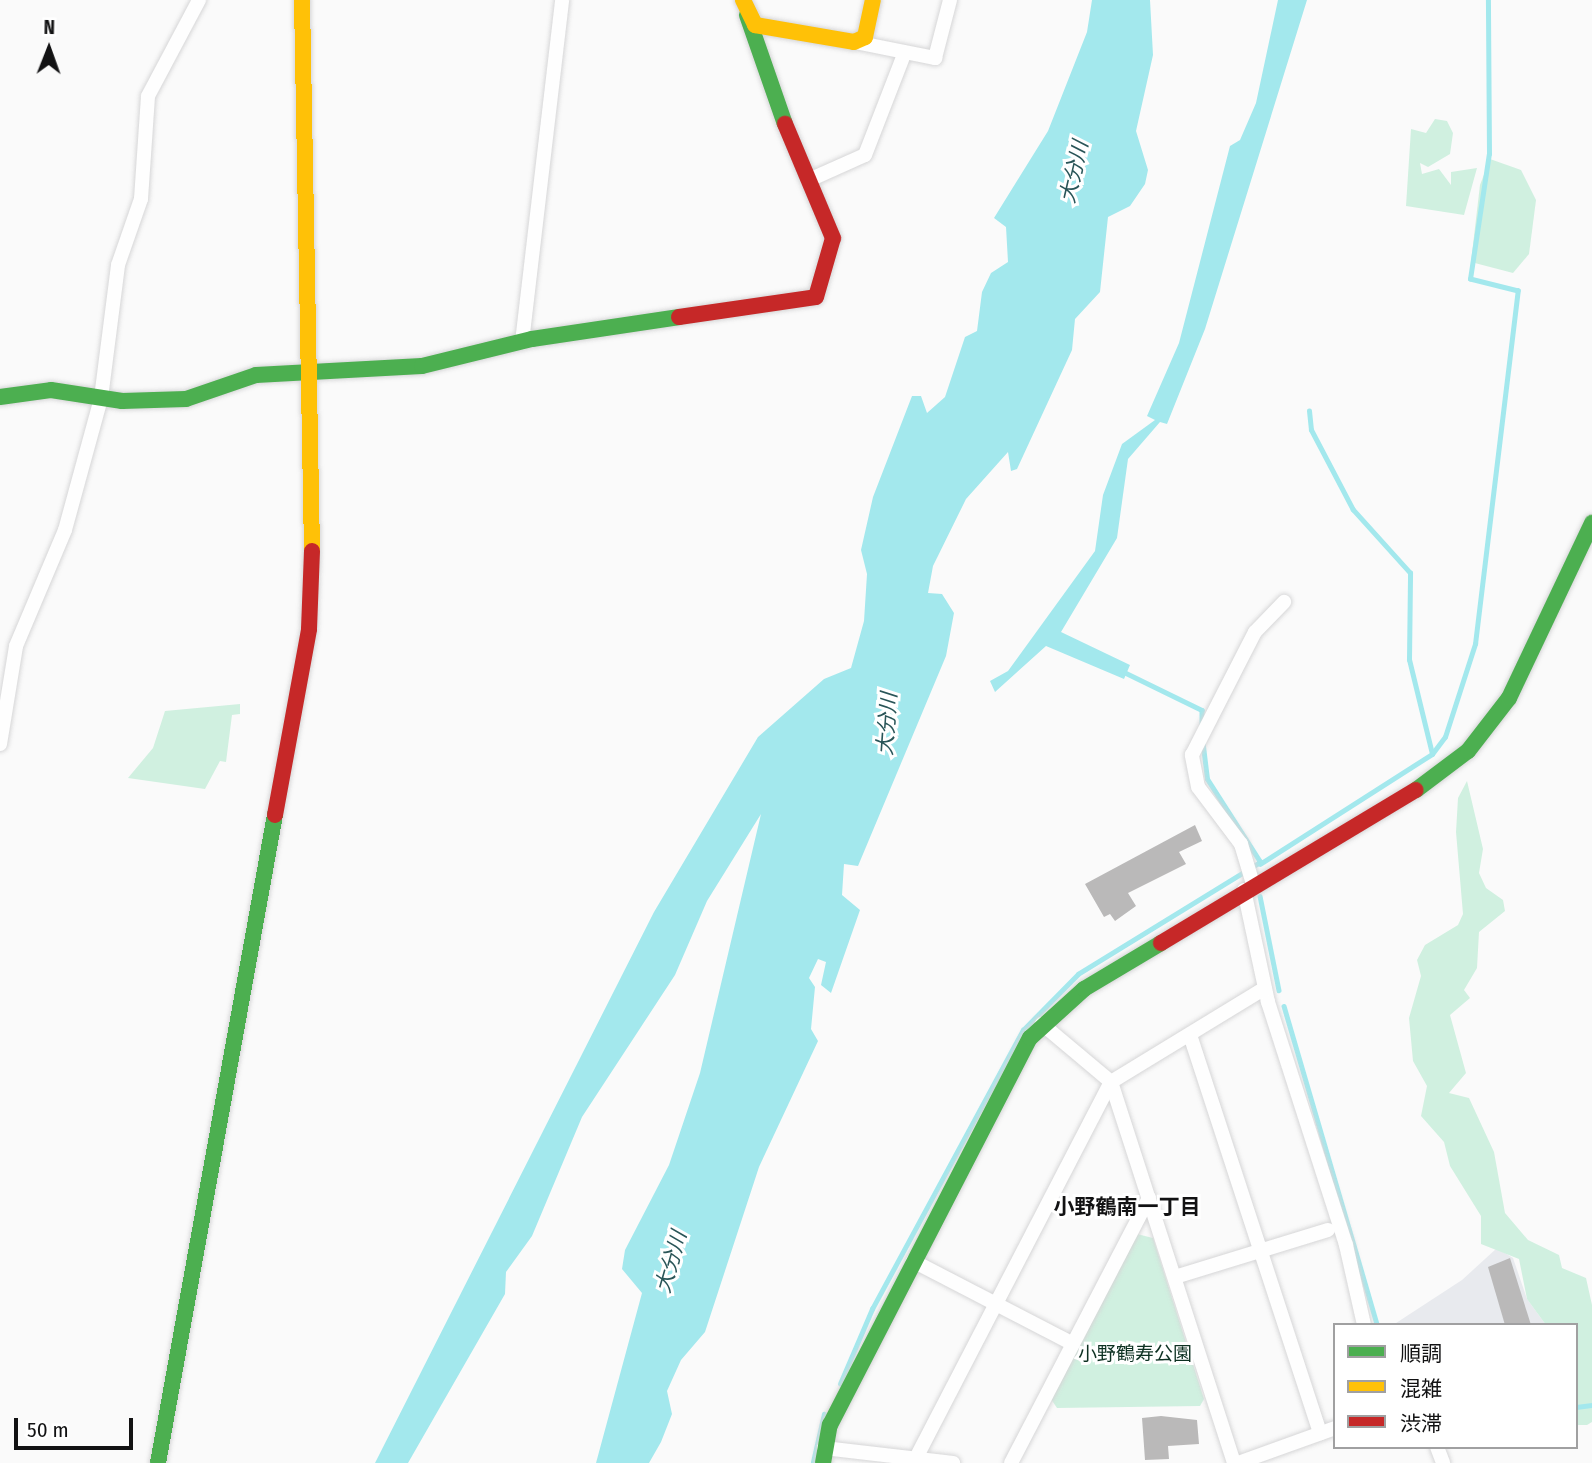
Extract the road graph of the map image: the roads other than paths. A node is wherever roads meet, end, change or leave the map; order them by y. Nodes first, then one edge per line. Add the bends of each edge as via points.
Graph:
1 (199, 0) edge
2 (302, 0) edge
3 (562, 0) edge
4 (873, 0) edge
5 (950, 0) edge
6 (745, 8) edge
7 (854, 41) junction
8 (905, 52) junction
9 (809, 180) junction
10 (522, 342) junction
11 (312, 374) junction
12 (0, 397) edge
13 (101, 398) junction
14 (1592, 511) edge
15 (1592, 523) edge
16 (1581, 539) junction
17 (1284, 602) dead end
18 (0, 744) edge
19 (1249, 887) junction
20 (1265, 988) junction
21 (1042, 1024) junction
22 (1190, 1035) junction
23 (1111, 1082) junction
24 (1149, 1198) junction
25 (1328, 1230) dead end
26 (1260, 1251) junction
27 (913, 1261) junction
28 (1175, 1278) junction
29 (995, 1303) junction
30 (1364, 1323) edge
31 (1073, 1344) junction
32 (1333, 1428) edge
33 (1320, 1433) junction
34 (823, 1455) edge
35 (922, 1460) edge
36 (158, 1463) edge
37 (953, 1463) edge
38 (1011, 1463) edge
39 (1236, 1463) edge

1 - 13 street via 148,96 141,199 117,273
2 - 11 street
3 - 10 street
4 - 7 street via 865,37
5 - 8 street via 935,58
6 - 7 street via 761,27
6 - 9 street via 758,60
7 - 8 street
8 - 9 street via 865,155
9 - 10 street via 834,244 816,297
10 - 11 street via 422,366
11 - 13 street via 256,375 186,399
11 - 36 street via 316,532 304,680
12 - 13 street via 51,390
13 - 18 street via 65,530 16,646
14 - 16 street
15 - 16 street
16 - 19 street via 1520,677 1482,737 1422,787
17 - 19 street via 1251,638 1192,755 1198,787 1241,844
19 - 20 street
19 - 21 street via 1073,996
20 - 22 street
20 - 30 street via 1346,1245
21 - 23 street
21 - 27 street via 1010,1070
22 - 23 street
22 - 26 street
23 - 24 street
23 - 29 street
24 - 28 street
24 - 31 street
25 - 26 street
26 - 28 street
26 - 33 street
27 - 29 street
27 - 34 street
28 - 39 street
29 - 31 street
29 - 35 street
31 - 38 street
32 - 33 street
33 - 39 street
34 - 35 street
35 - 37 street

